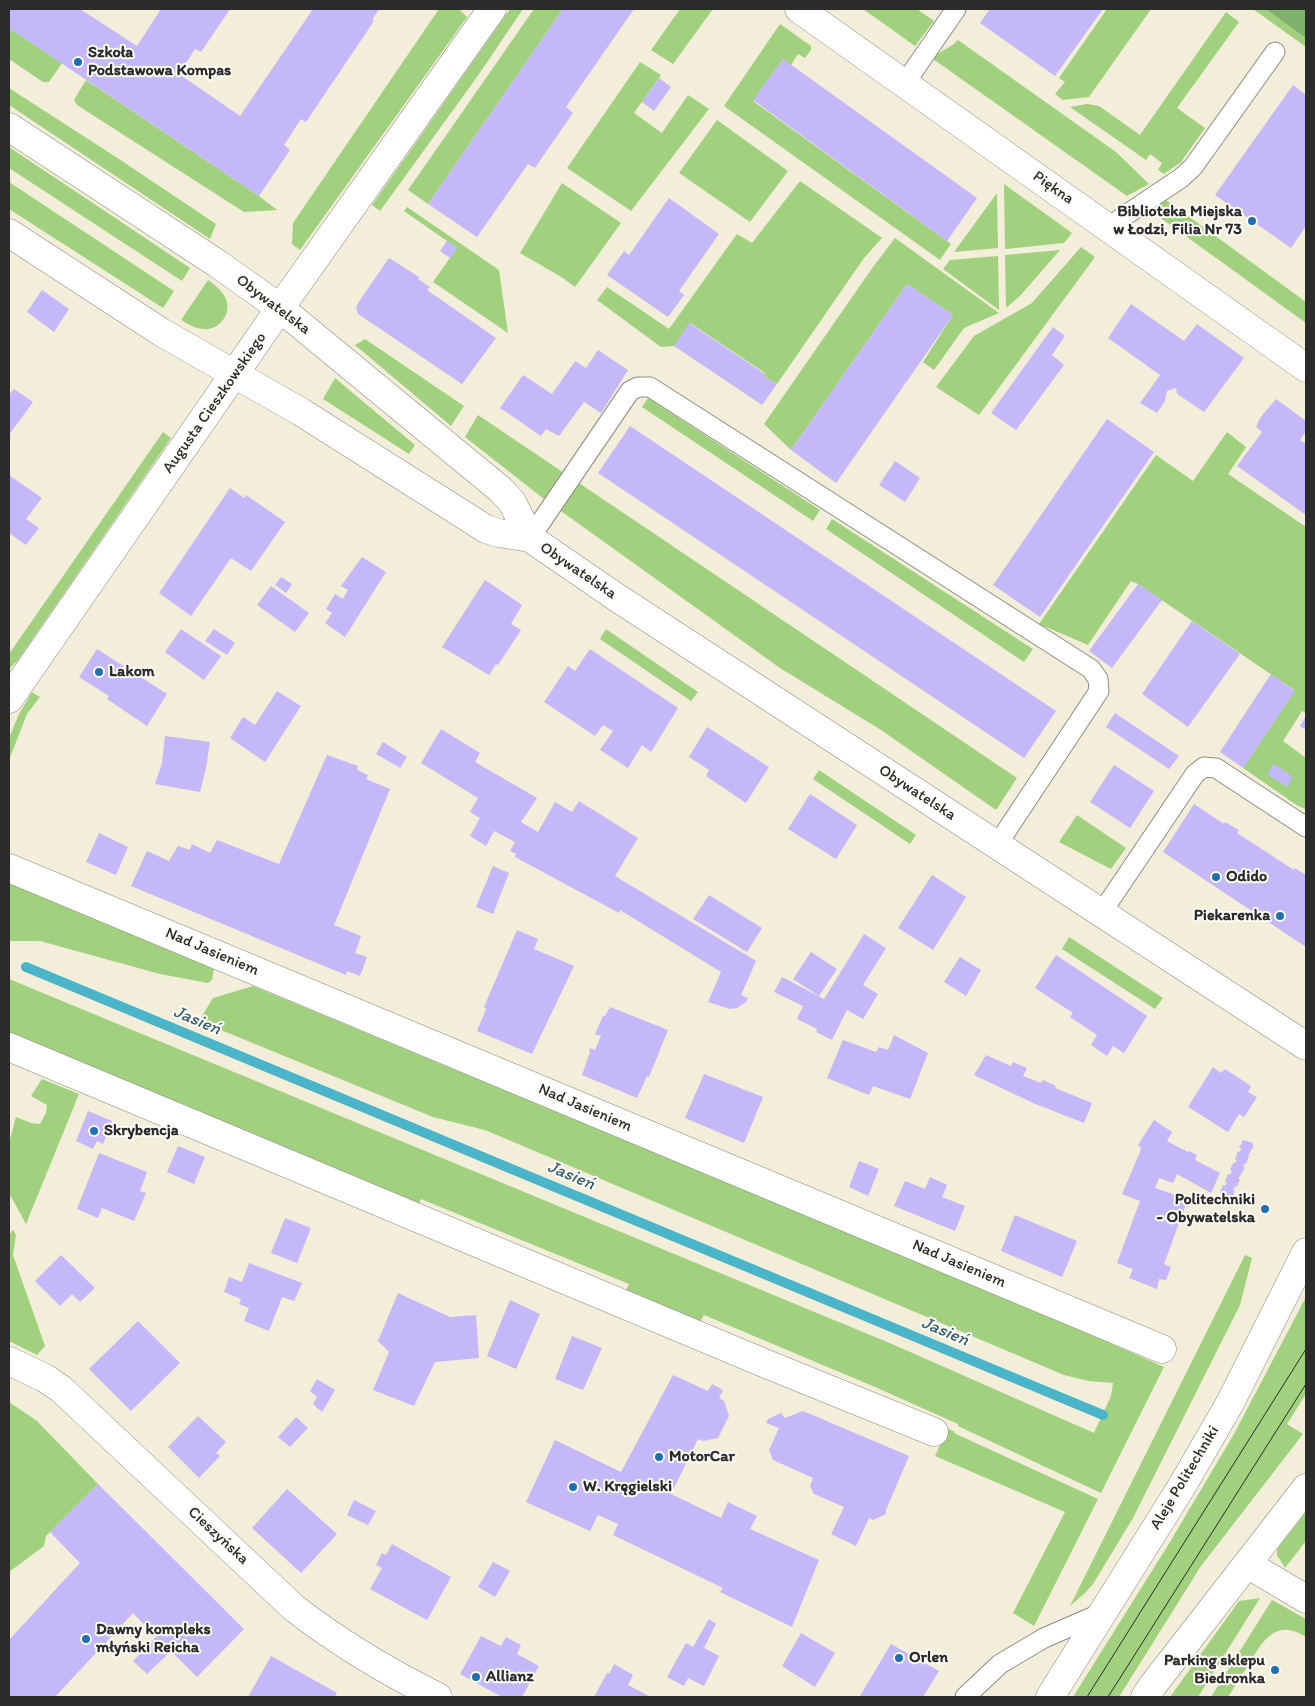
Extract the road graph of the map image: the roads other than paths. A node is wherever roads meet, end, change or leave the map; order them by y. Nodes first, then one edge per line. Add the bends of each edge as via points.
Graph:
1 (492, 9) edge
2 (799, 9) edge
3 (956, 9) edge
4 (1275, 52) dead end
5 (905, 83) junction
6 (9, 127) edge
7 (1108, 227) junction
8 (9, 233) edge
9 (280, 308) junction
10 (1306, 368) edge
11 (236, 375) junction
12 (530, 538) junction
13 (9, 699) edge
14 (1306, 827) edge
15 (997, 845) junction
16 (9, 868) edge
17 (1102, 912) junction
18 (1306, 1046) edge
19 (9, 1047) edge
20 (1306, 1252) edge
21 (1162, 1349) dead end
22 (9, 1361) edge
23 (934, 1432) dead end
24 (1306, 1488) edge
25 (1248, 1564) junction
26 (1306, 1599) edge
27 (1105, 1611) junction
28 (438, 1697) edge
29 (964, 1697) edge
30 (1050, 1697) edge
31 (1145, 1697) edge

1 - 9 street, Augusta Cieszkowskiego
2 - 5 street, Piękna
3 - 5 lane
4 - 7 lane via 1193,167
5 - 7 street, Piękna
6 - 9 street, Obywatelska
7 - 10 street, Piękna
8 - 11 street, Obywatelska via 161,332
9 - 11 street, Augusta Cieszkowskiego
9 - 12 street, Obywatelska via 501,490 512,502
11 - 12 street, Obywatelska via 301,412 486,529
11 - 13 street, Augusta Cieszkowskiego
12 - 15 street, Obywatelska
12 - 15 lane via 630,392 638,386 650,387 1091,669 1098,679 1098,691
14 - 17 lane via 1216,768 1204,767 1195,774
15 - 17 street, Obywatelska
16 - 21 street, Nad Jasieniem
17 - 18 street, Obywatelska
19 - 23 street
20 - 27 street, Aleje Politechniki via 1230,1403
22 - 28 street, Cieszyńska via 61,1389 294,1608 401,1679
24 - 25 street
25 - 26 street
25 - 31 street
27 - 29 lane via 1034,1643 1000,1664
27 - 30 street, Aleje Politechniki

